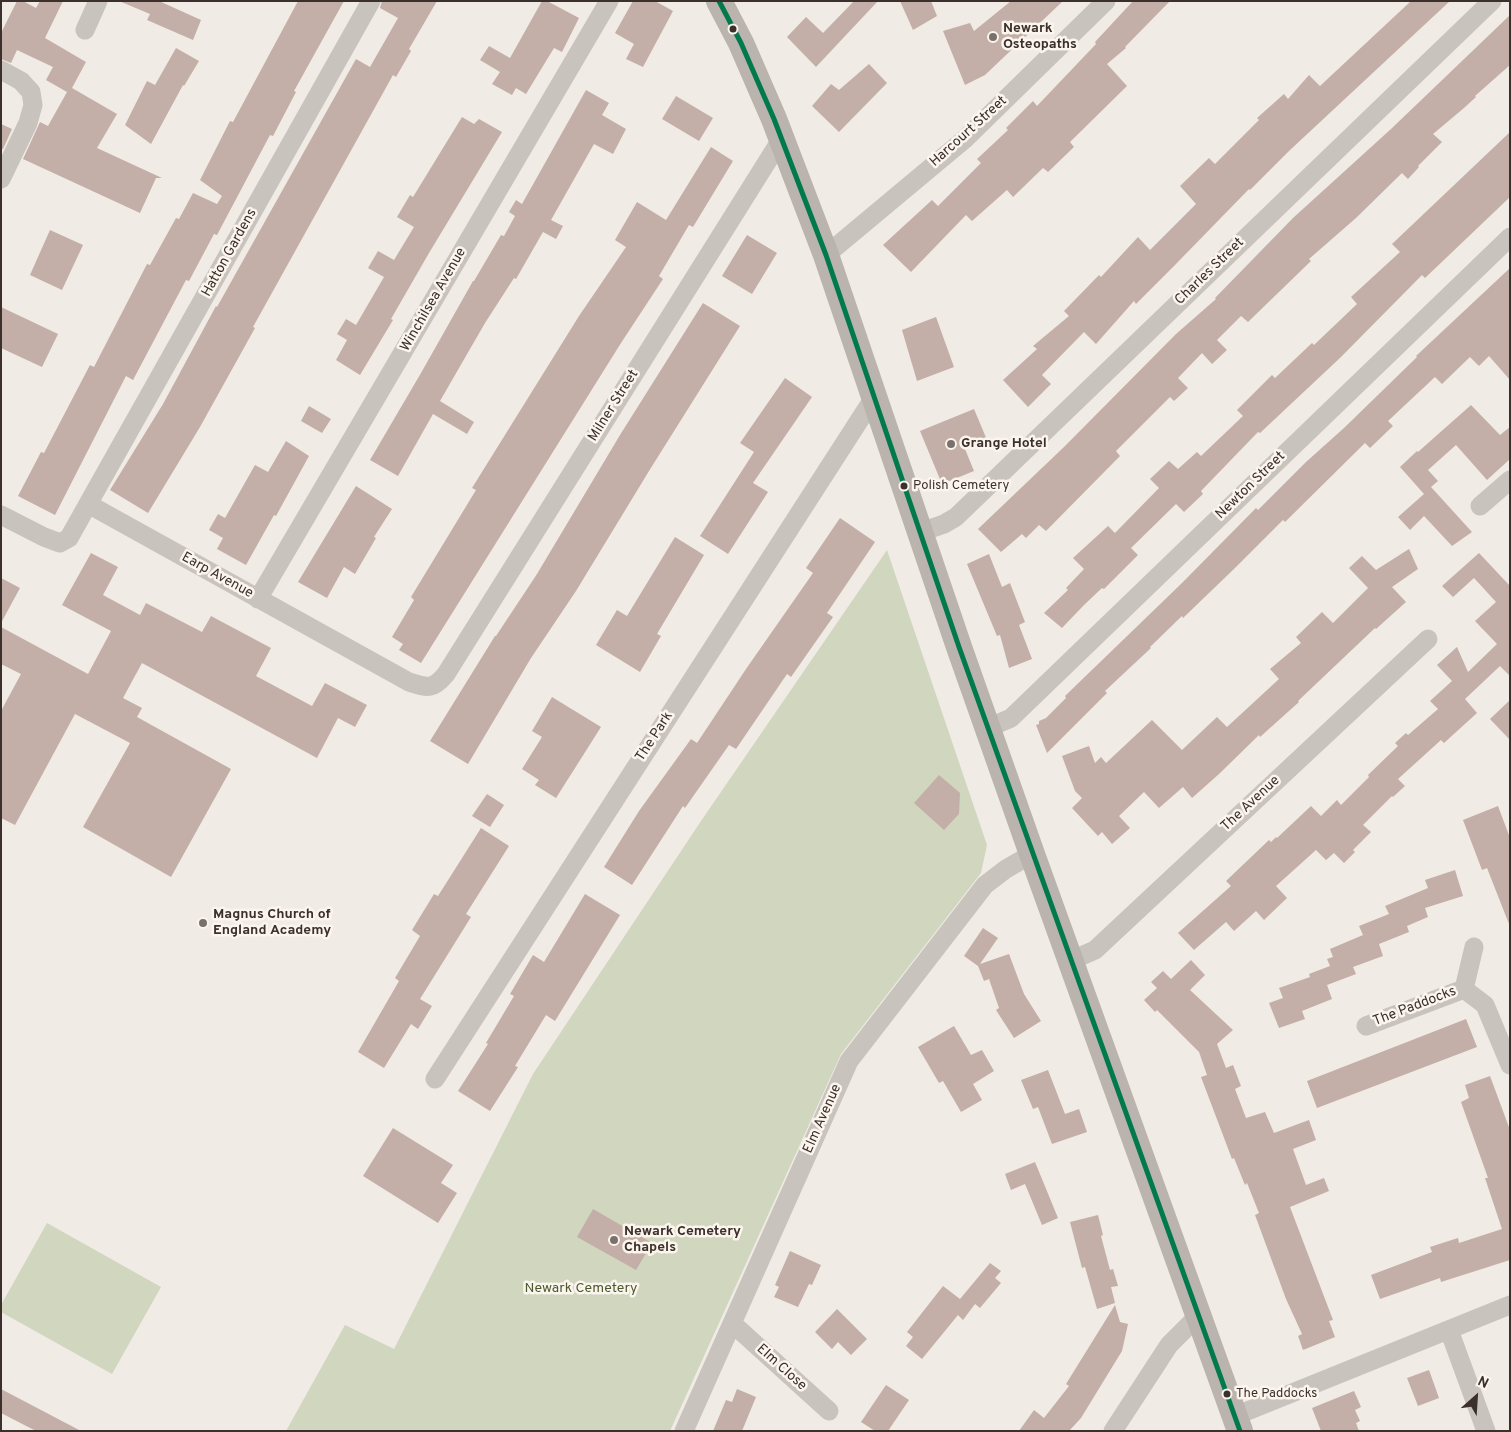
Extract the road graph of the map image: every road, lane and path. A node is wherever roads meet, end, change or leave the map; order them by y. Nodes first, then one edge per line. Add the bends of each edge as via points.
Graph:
1 (98, 1) edge
2 (371, 1) edge
3 (609, 1) edge
4 (719, 1) edge
5 (1106, 1) edge
6 (1492, 1) edge
7 (85, 30) dead end
8 (1, 70) edge
9 (782, 138) junction
10 (1, 179) edge
11 (1510, 237) edge
12 (826, 255) junction
13 (875, 396) junction
14 (1510, 480) edge
15 (88, 504) junction
16 (1480, 506) dead end
17 (1, 514) edge
18 (921, 532) junction
19 (258, 598) junction
20 (1428, 639) dead end
21 (446, 674) joint
22 (988, 728) junction
23 (1032, 854) junction
24 (1474, 947) dead end
25 (1070, 961) junction
26 (1464, 989) junction
27 (1366, 1026) dead end
28 (1510, 1064) edge
29 (435, 1079) dead end
30 (1510, 1305) edge
31 (1198, 1316) junction
32 (733, 1324) junction
33 (1449, 1330) junction
34 (828, 1411) dead end
35 (1237, 1424) edge
36 (684, 1431) edge
37 (1113, 1431) edge
38 (1486, 1431) edge

1 - 7 street
2 - 15 street, Hatton Gardens
3 - 19 street, Winchilsea Avenue
4 - 9 main road
5 - 12 street, Harcourt Street via 965,139
6 - 18 street, Charles Street via 956,517
8 - 10 street via 21,80 31,92 33,105 28,123
9 - 12 main road
9 - 21 street, Milner Street
11 - 22 street, Newton Street via 1011,718
12 - 13 main road
13 - 18 main road
13 - 29 street, The Park
14 - 16 street
15 - 17 street via 69,538 60,543
15 - 19 street, Earp Avenue
18 - 22 main road
19 - 21 street, Earp Avenue via 409,682 424,686 438,684
20 - 25 street, The Avenue via 1095,950
22 - 23 main road
23 - 25 main road
23 - 32 street, Elm Avenue via 985,885 849,1061
24 - 26 street, The Paddocks
25 - 31 main road
26 - 27 street, The Paddocks
26 - 28 street, The Paddocks via 1485,1005
30 - 33 street
31 - 35 main road
31 - 37 street via 1169,1345
32 - 34 street, Elm Close
32 - 36 street, Elm Avenue
33 - 35 street
33 - 38 street

